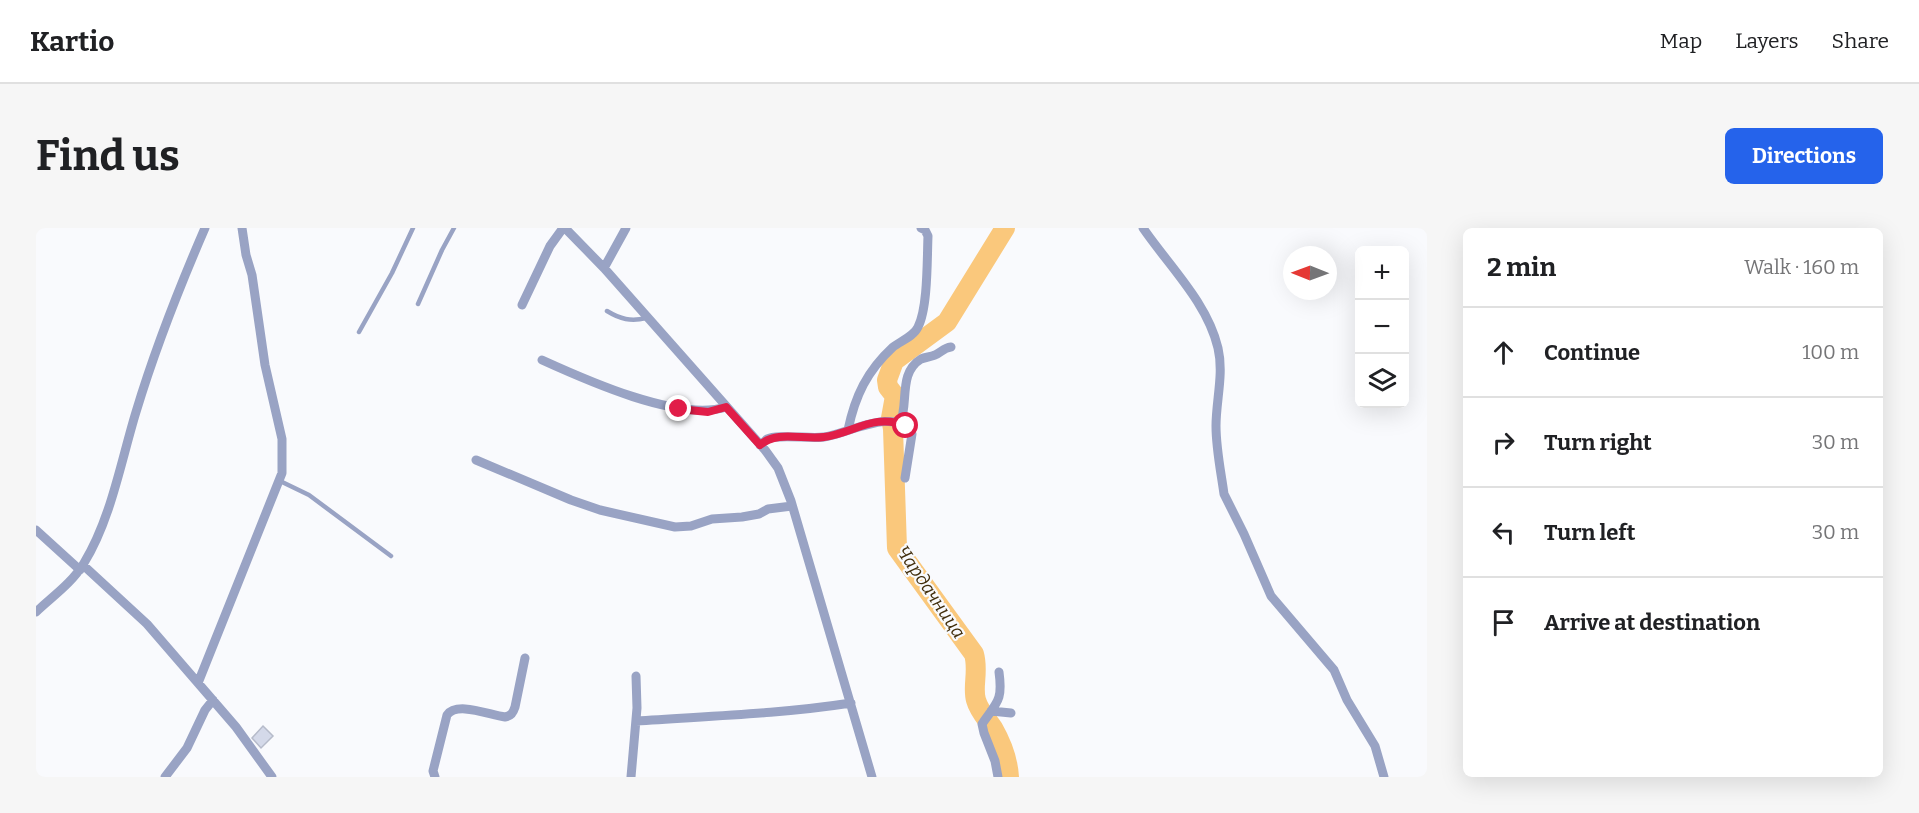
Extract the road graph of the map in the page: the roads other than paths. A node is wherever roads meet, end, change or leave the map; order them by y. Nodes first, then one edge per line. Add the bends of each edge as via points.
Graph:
1 (205, 228) edge
2 (243, 228) edge
3 (413, 228) edge
4 (454, 228) edge
5 (564, 228) edge
6 (626, 228) edge
7 (921, 228) edge
8 (1143, 228) edge
9 (604, 268) junction
10 (418, 304) dead end
11 (522, 305) dead end
12 (607, 311) dead end
13 (646, 318) junction
14 (359, 332) dead end
15 (951, 347) dead end
16 (542, 360) dead end
17 (726, 407) junction
18 (894, 423) junction
19 (848, 430) junction
20 (760, 445) junction
21 (476, 460) dead end
22 (905, 478) dead end
23 (280, 481) junction
24 (792, 506) junction
25 (36, 530) edge
26 (391, 556) dead end
27 (82, 567) junction
28 (36, 612) edge
29 (525, 658) dead end
30 (999, 672) dead end
31 (636, 676) dead end
32 (198, 682) junction
33 (213, 700) junction
34 (851, 704) junction
35 (1011, 713) dead end
36 (988, 716) junction
37 (636, 721) junction
38 (165, 777) edge
39 (272, 777) edge
40 (435, 777) edge
41 (631, 777) edge
42 (872, 777) edge
43 (998, 777) edge
44 (1384, 777) edge

1 - 27 street via 155,352 120,473 100,531
2 - 23 street via 265,365 282,439
3 - 14 lane
4 - 10 lane
5 - 9 street
5 - 11 street via 550,246
6 - 9 street
7 - 19 street via 928,236 918,327 870,371 853,406
8 - 44 street via 1203,311 1218,348 1216,439 1227,502 1271,596 1334,670 1375,746
9 - 13 street
12 - 13 lane via 625,320
13 - 17 street
15 - 18 street via 914,365 904,391 905,410
16 - 17 street via 656,403 708,412
17 - 20 street
18 - 19 street via 877,422
18 - 22 street via 906,426 912,434
19 - 20 street via 823,437 771,438
20 - 24 street via 778,468
21 - 24 street via 600,510 675,527
23 - 26 lane via 309,495
23 - 32 street
24 - 34 street
25 - 27 street
27 - 28 street
27 - 32 street via 147,624
29 - 40 street via 515,707 509,716 463,708 450,711
30 - 36 street via 999,699
31 - 37 street
32 - 33 street
33 - 38 street via 187,748
33 - 39 street
34 - 37 street
34 - 42 street
35 - 36 street
36 - 43 street via 982,728
37 - 41 street

